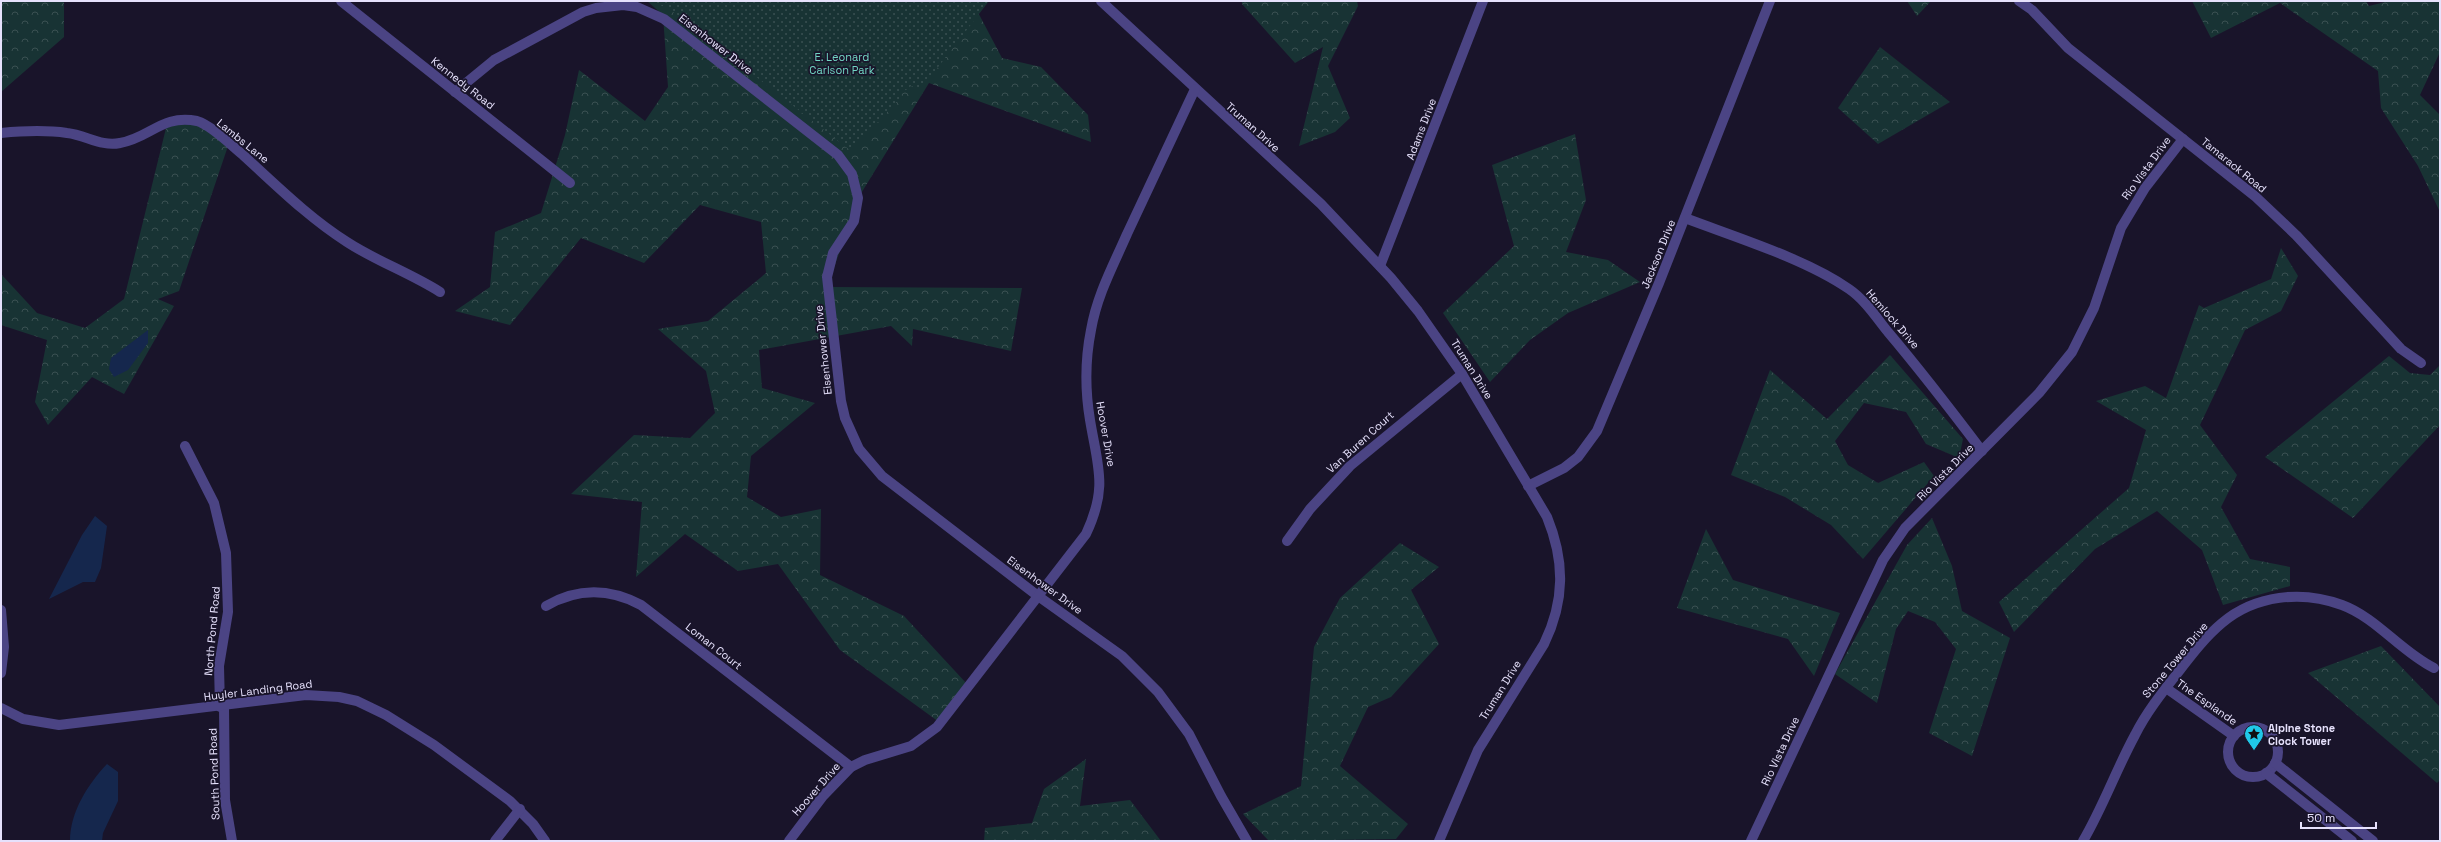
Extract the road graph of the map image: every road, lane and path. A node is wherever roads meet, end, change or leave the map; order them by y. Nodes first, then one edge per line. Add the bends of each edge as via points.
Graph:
1 (341, 1) edge
2 (1101, 1) edge
3 (1483, 1) edge
4 (1770, 1) edge
5 (2019, 1) edge
6 (1195, 89) junction
7 (455, 92) junction
8 (1, 133) edge
9 (2183, 139) junction
10 (570, 183) dead end
11 (1685, 218) junction
12 (1380, 266) junction
13 (440, 292) dead end
14 (2421, 363) dead end
15 (1462, 374) junction
16 (185, 446) dead end
17 (1982, 451) junction
18 (1528, 486) junction
19 (1287, 541) dead end
20 (1038, 596) junction
21 (546, 606) dead end
22 (1, 610) edge
23 (2434, 668) dead end
24 (1, 673) edge
25 (2166, 688) junction
26 (222, 706) junction
27 (1, 708) edge
28 (2234, 736) junction
29 (2275, 763) junction
30 (851, 767) junction
31 (2266, 773) junction
32 (520, 809) junction
33 (232, 841) edge
34 (495, 841) edge
35 (545, 841) edge
36 (788, 841) edge
37 (1247, 841) edge
38 (1439, 841) edge
39 (1751, 841) edge
40 (2083, 841) edge
41 (2352, 841) edge
42 (2373, 841) edge

1 - 7 street, Kennedy Road
2 - 6 street, Truman Drive
3 - 12 street, Adams Drive
4 - 11 street, Jackson Drive
5 - 9 street, Tamarack Road via 2032,10 2068,48
6 - 12 street, Truman Drive via 1320,204
6 - 20 street, Hoover Drive via 1111,267 1096,307 1086,377 1090,422 1100,469 1098,505 1086,534
7 - 10 street, Kennedy Road
7 - 20 street, Eisenhower Drive via 494,60 583,12 609,6 637,7 664,19 838,155 852,174 858,198 854,221 833,254 827,278 841,401 851,434 866,459 882,476
8 - 13 street, Lambs Lane via 68,133 98,143 120,143 140,136 163,122 198,122 220,135 324,227
9 - 14 street, Tamarack Road via 2256,197 2296,235 2401,349
9 - 17 street, Rio Vista Drive via 2145,188 2121,228 2094,308 2072,352 2039,393
11 - 17 street, Hemlock Drive via 1765,249 1837,281 1850,290 1864,302 1922,372
11 - 18 street, Jackson Drive via 1597,431 1578,457 1564,468
12 - 15 street, Truman Drive via 1418,311
15 - 18 street, Truman Drive
15 - 19 street, Van Buren Court via 1350,466 1308,512
16 - 26 street, North Pond Road via 214,503 226,553 228,612 219,666
17 - 39 street, Rio Vista Drive via 1905,528 1883,560
18 - 38 street, Truman Drive via 1547,517 1559,552 1561,577 1558,608 1544,644 1478,750
20 - 30 street, Hoover Drive via 937,727 911,746
20 - 37 street, Eisenhower Drive via 1122,656 1158,692 1189,734 1220,796
21 - 30 street, Loman Court via 568,596 600,592 622,596 641,605
22 - 24 street via 4,647
23 - 25 street, Stone Tower Drive via 2416,658 2360,613 2326,600 2294,596 2255,604 2222,622
25 - 28 street, The Esplande
25 - 40 street, Stone Tower Drive via 2134,735
26 - 27 street, Huyler Landing Road via 60,725 23,719
26 - 32 street, Huyler Landing Road via 306,695 357,701 386,715 434,745
26 - 33 street, South Pond Road via 225,800
28 - 29 street, The Esplande via 2251,728 2263,729 2270,734 2277,747
28 - 31 street, The Esplande via 2228,750 2232,765 2244,775 2251,777
29 - 31 street
29 - 42 street
30 - 36 street, Hoover Drive via 823,796
31 - 41 street
32 - 34 street
32 - 35 street, Huyler Landing Road

